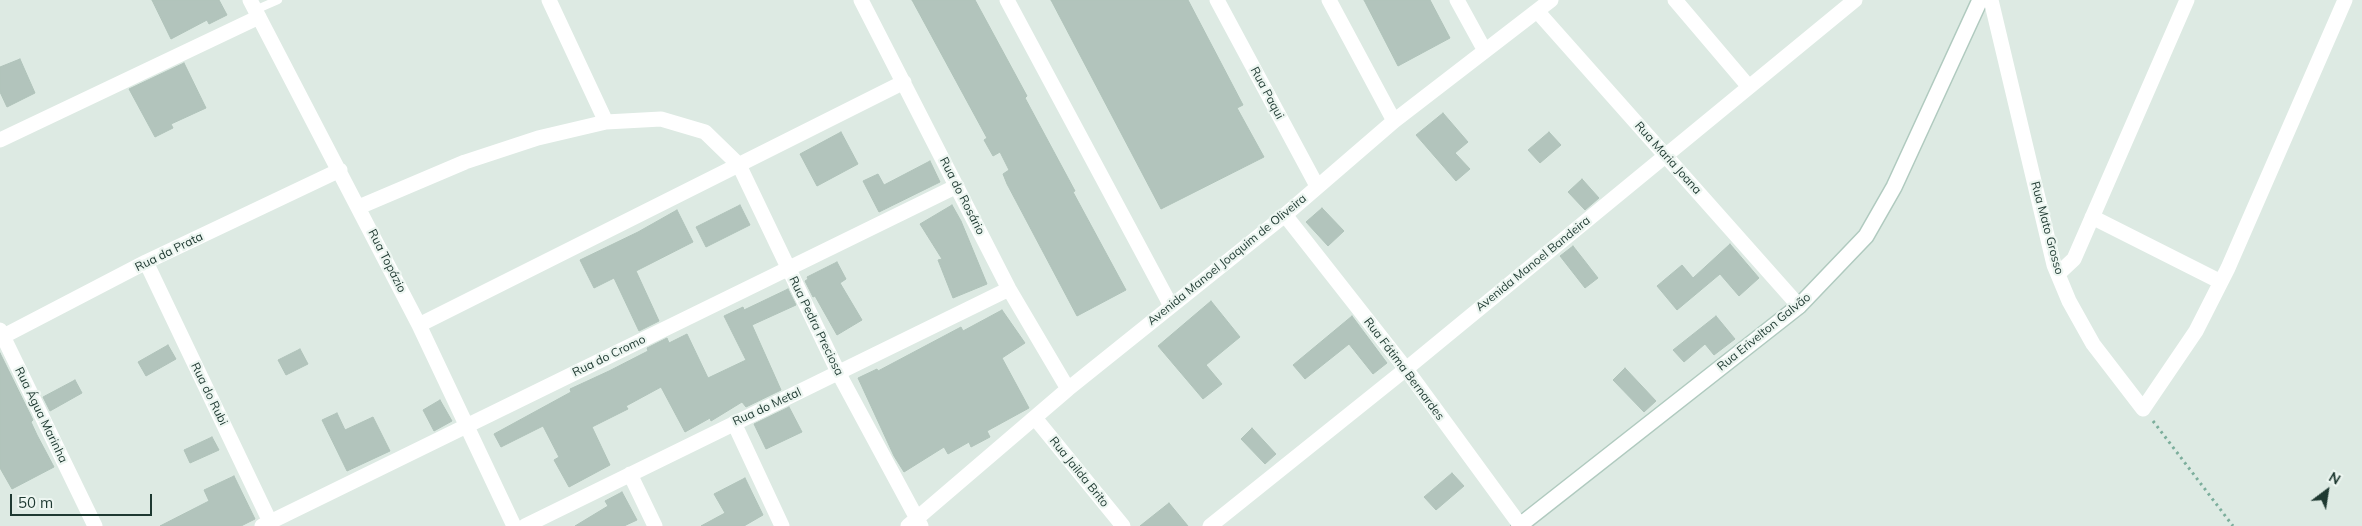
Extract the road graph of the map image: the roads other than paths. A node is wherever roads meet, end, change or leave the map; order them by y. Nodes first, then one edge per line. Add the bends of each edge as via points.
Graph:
1 (278, 0) edge
2 (549, 0) edge
3 (861, 0) edge
4 (1007, 0) edge
5 (1217, 0) edge
6 (1329, 0) edge
7 (1457, 0) edge
8 (1551, 0) edge
9 (1675, 0) edge
10 (1855, 0) edge
11 (1980, 0) edge
12 (1991, 0) edge
13 (2187, 0) edge
14 (2346, 0) edge
15 (255, 9) edge
16 (1537, 11) junction
17 (1484, 52) junction
18 (904, 82) junction
19 (1749, 87) junction
20 (1394, 121) junction
21 (606, 122) junction
22 (0, 140) edge
23 (1666, 156) junction
24 (740, 165) junction
25 (340, 170) junction
26 (957, 186) junction
27 (1317, 186) junction
28 (359, 207) junction
29 (1285, 215) junction
30 (2092, 217) junction
31 (146, 262) junction
32 (788, 269) junction
33 (2058, 274) junction
34 (2221, 282) junction
35 (1009, 289) junction
36 (1171, 306) junction
37 (1799, 306) junction
38 (419, 325) junction
39 (1, 335) edge
40 (1406, 369) junction
41 (839, 374) junction
42 (1068, 389) junction
43 (1035, 418) junction
44 (734, 423) junction
45 (468, 425) junction
46 (630, 474) junction
47 (915, 524) edge
48 (268, 525) edge
49 (95, 526) edge
50 (514, 526) edge
51 (525, 526) edge
52 (655, 526) edge
53 (782, 526) edge
54 (1123, 526) edge
55 (1210, 526) edge
56 (1520, 526) edge

1 - 15 lane
2 - 21 street
3 - 18 street, Rua do Rosário
4 - 36 street
5 - 27 street, Rua Paqui
6 - 20 street
7 - 17 street
8 - 16 street, Avenida Manoel Joaquim de Oliveira
9 - 19 street
10 - 19 street, Avenida Manoel Bandeira
11 - 37 street, Rua Erivelton Galvão via 1894,187 1866,236
12 - 33 street, Rua Mato Grosso
13 - 30 street
14 - 34 street
15 - 22 street
15 - 25 street, Rua Topázio
16 - 17 street, Avenida Manoel Joaquim de Oliveira
16 - 23 street, Rua Maria Joana
17 - 20 street, Avenida Manoel Joaquim de Oliveira
18 - 24 street
18 - 26 street, Rua do Rosário
19 - 23 street, Avenida Manoel Bandeira
20 - 27 street, Avenida Manoel Joaquim de Oliveira
21 - 24 street, Rua Pedra Preciosa via 661,119 705,132
21 - 28 street via 538,138 465,162
23 - 37 street, Rua Maria Joana
23 - 40 street, Avenida Manoel Bandeira
24 - 32 street, Rua Pedra Preciosa
24 - 38 street
25 - 28 street, Rua Topázio
25 - 31 street, Rua da Prata
26 - 32 street, Rua do Cromo
26 - 35 street, Rua do Rosário
27 - 29 street, Avenida Manoel Joaquim de Oliveira
28 - 38 street, Rua Topázio
29 - 36 street, Avenida Manoel Joaquim de Oliveira
29 - 40 street, Rua Fátima Bernardes
30 - 33 street via 2074,259
30 - 34 street
31 - 39 street, Rua da Prata
31 - 48 street, Rua do Rubi
32 - 41 street, Rua Pedra Preciosa
32 - 45 street, Rua do Cromo
33 - 34 street, Rua Mato Grosso via 2093,344 2143,409 2196,331
35 - 41 street, Rua do Metal
35 - 42 street, Rua do Rosário
36 - 42 street, Avenida Manoel Joaquim de Oliveira
37 - 56 street, Rua Erivelton Galvão
38 - 45 street, Rua Topázio
39 - 49 street, Rua Água Marinha
40 - 55 street, Avenida Manoel Bandeira
40 - 56 street, Rua Fátima Bernardes
41 - 44 street, Rua do Metal
41 - 47 street, Rua Pedra Preciosa
42 - 43 street, Avenida Manoel Joaquim de Oliveira
43 - 47 street, Avenida Manoel Joaquim de Oliveira
43 - 54 street, Rua Jailda Brito
44 - 46 street, Rua do Metal
44 - 53 street
45 - 48 street, Rua do Cromo
45 - 50 street, Rua Topázio
46 - 51 street, Rua do Metal
46 - 52 street

